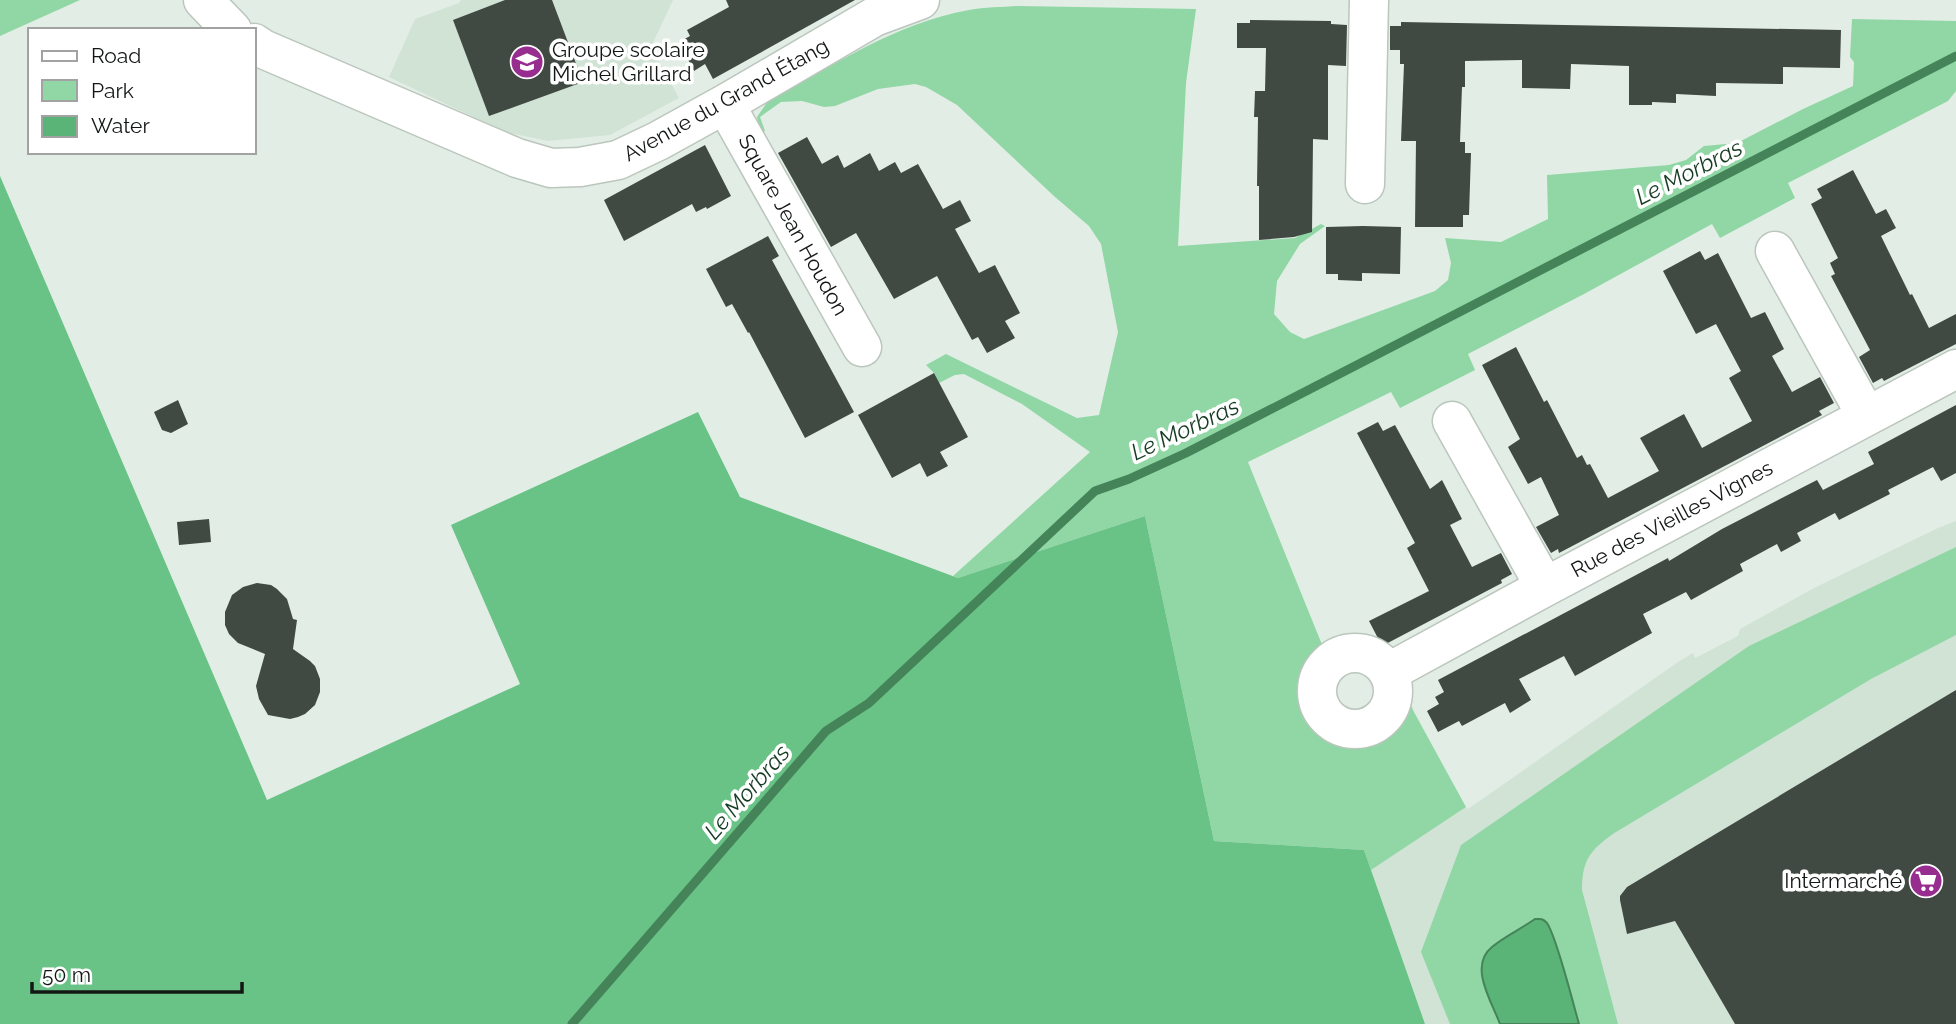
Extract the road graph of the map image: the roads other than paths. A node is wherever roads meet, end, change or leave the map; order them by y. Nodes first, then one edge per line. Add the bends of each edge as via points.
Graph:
1 (203, 0) edge
2 (920, 0) edge
3 (1369, 0) edge
4 (230, 28) edge
5 (256, 44) edge
6 (725, 104) junction
7 (1365, 184) dead end
8 (1775, 251) dead end
9 (862, 347) dead end
10 (1956, 369) edge
11 (1866, 415) junction
12 (1452, 421) dead end
13 (1545, 587) junction
14 (1389, 672) dead end

1 - 4 street
2 - 6 street, Avenue du Grand Étang via 874,17
3 - 7 street
5 - 6 street, Avenue du Grand Étang via 517,158 551,167 618,160
6 - 9 street, Square Jean Houdon
8 - 11 street
10 - 11 street, Rue des Vieilles Vignes
11 - 13 street, Rue des Vieilles Vignes
12 - 13 street
13 - 14 street, Rue des Vieilles Vignes

